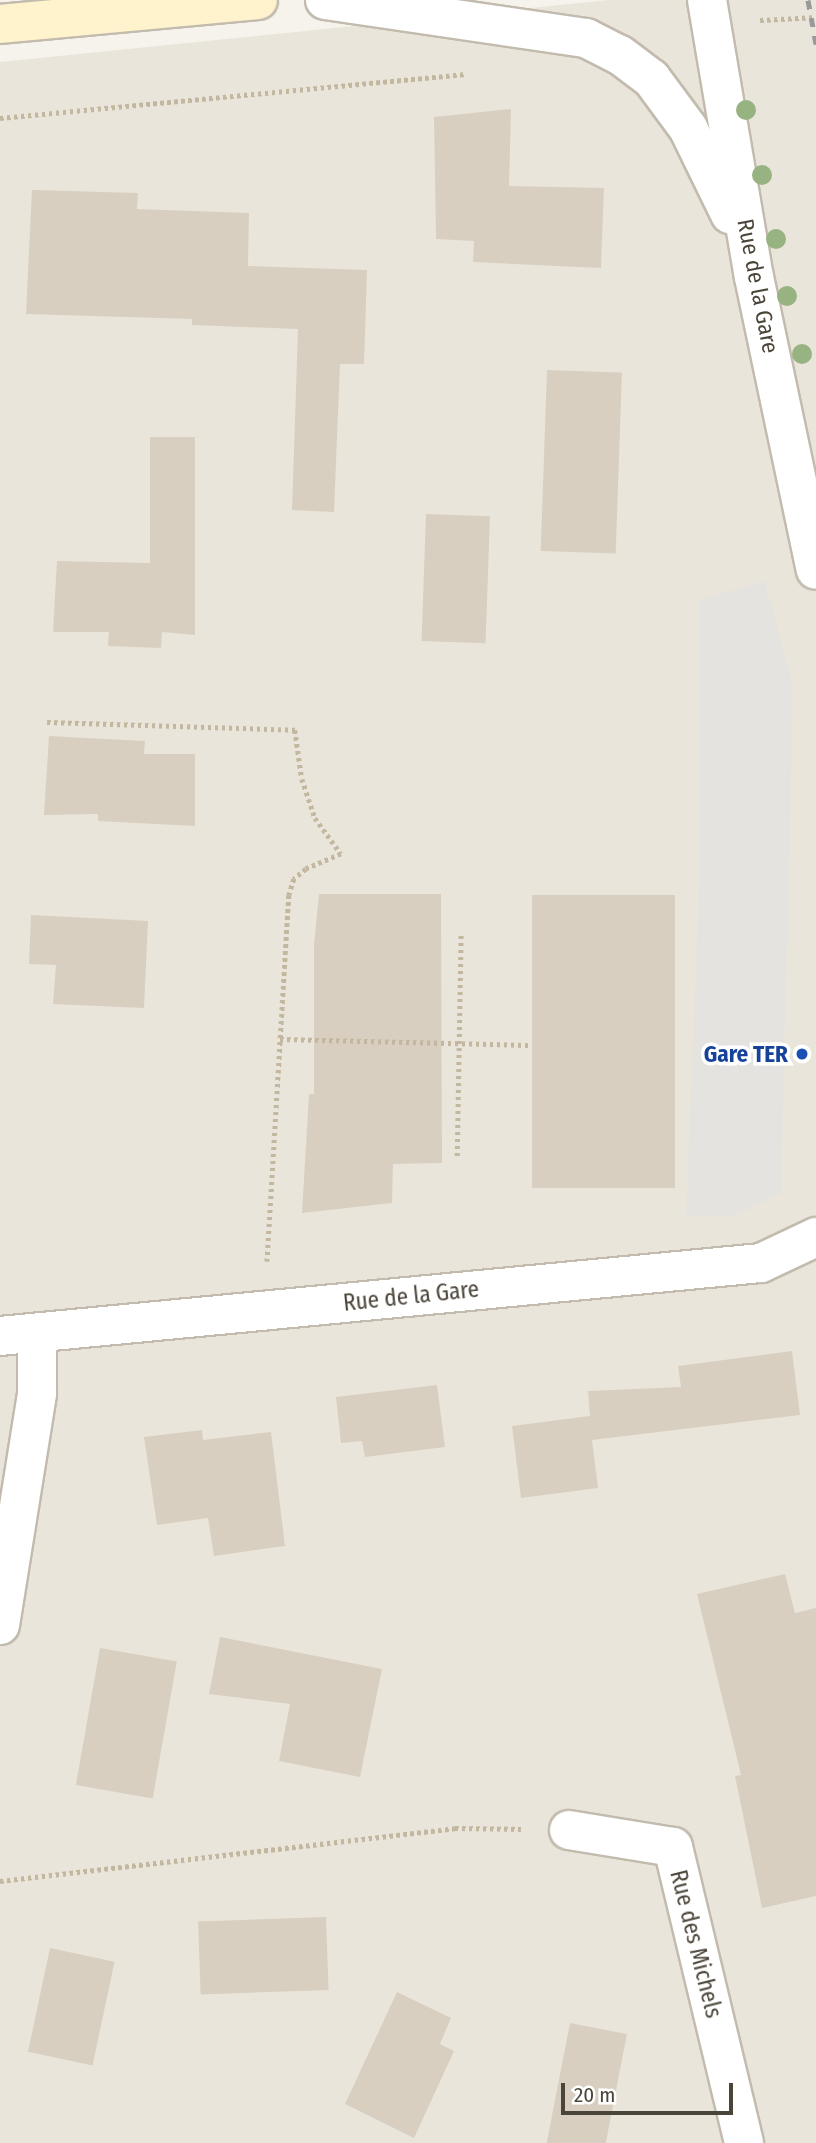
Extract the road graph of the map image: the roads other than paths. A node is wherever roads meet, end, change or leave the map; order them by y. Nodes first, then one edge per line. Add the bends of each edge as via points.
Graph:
1 (258, 0) edge
2 (326, 0) edge
3 (709, 11) edge
4 (0, 24) edge
5 (754, 277) junction
6 (816, 570) edge
7 (816, 1237) edge
8 (19, 1335) edge
9 (0, 1625) edge
10 (569, 1830) road end
11 (744, 2143) edge

1 - 4 street
2 - 5 street via 586,38 620,55 651,78 688,128 719,185
3 - 5 street, Rue de la Gare
5 - 6 street, Rue de la Gare
7 - 8 street, Rue de la Gare via 761,1263
8 - 9 street via 37,1393
10 - 11 street, Rue des Michels via 673,1847

